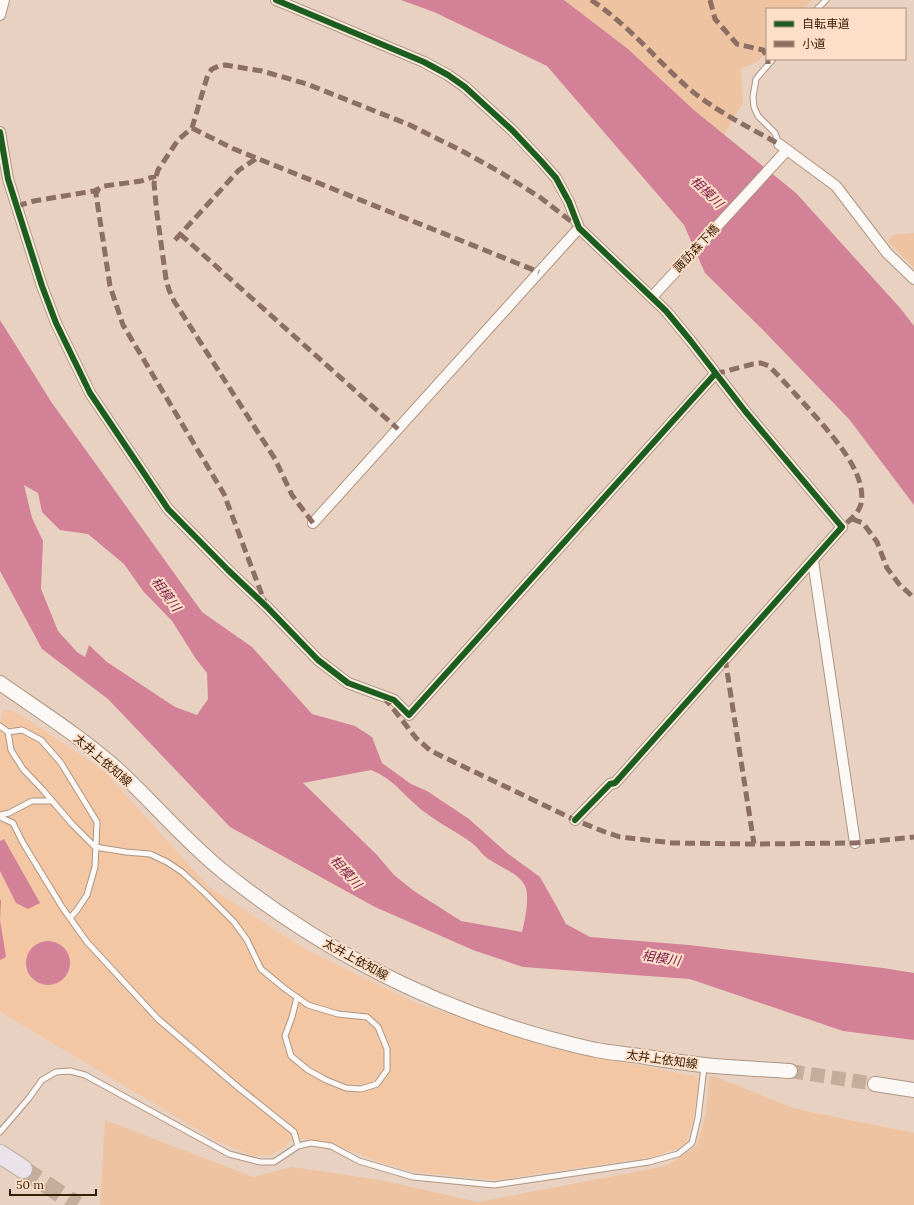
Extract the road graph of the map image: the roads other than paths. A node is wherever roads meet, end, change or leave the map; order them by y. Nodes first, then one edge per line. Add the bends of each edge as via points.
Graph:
1 (4, 0) edge
2 (276, 0) edge
3 (826, 0) edge
4 (818, 8) edge
5 (0, 15) edge
6 (772, 60) edge
7 (0, 132) edge
8 (783, 149) junction
9 (579, 228) junction
10 (914, 279) edge
11 (652, 297) junction
12 (715, 374) junction
13 (313, 523) dead end
14 (813, 560) junction
15 (1, 686) edge
16 (0, 726) edge
17 (8, 732) junction
18 (52, 801) junction
19 (0, 816) edge
20 (575, 820) dead end
21 (855, 843) dead end
22 (95, 847) junction
23 (70, 918) junction
24 (296, 997) junction
25 (704, 1065) junction
26 (790, 1071) tunnel mouth
27 (875, 1084) tunnel mouth
28 (914, 1090) edge
29 (0, 1132) edge
30 (298, 1146) junction
31 (0, 1154) edge
32 (23, 1169) tunnel mouth

1 - 5 street
2 - 9 street via 424,62 465,87 513,131 556,178
3 - 4 lane
6 - 8 lane via 756,79 754,106 758,116 775,133
7 - 12 street via 8,179 56,323 90,393 168,509 318,660 348,683 394,700 409,715
8 - 10 street via 836,186 887,253
8 - 11 street, 諏訪森下橋
9 - 11 street
9 - 13 street
11 - 12 street via 676,322
12 - 14 street via 842,527
14 - 20 street via 615,783 610,784
14 - 21 street
15 - 25 main road, 太井上依知線 via 62,725 92,748 222,871 260,901 370,968 464,1010 512,1027 598,1050
16 - 17 lane
17 - 18 lane via 10,750 23,769
17 - 22 lane via 22,730 41,740 61,763 97,822
18 - 19 lane via 32,801
18 - 22 lane
19 - 23 lane via 13,823
22 - 23 lane via 95,867 87,895
22 - 24 lane via 150,854 182,872 234,922 247,940 261,969
23 - 30 lane via 87,942 158,1019 294,1132
24 - 24 lane via 308,1005 338,1014 367,1017 378,1027 387,1049 387,1070 377,1084 361,1089 346,1088 308,1070 291,1056 285,1036
25 - 26 main road, 太井上依知線
25 - 30 lane via 698,1118 692,1143 678,1154 649,1162 494,1185 413,1177 359,1161 331,1146 311,1143
27 - 28 main road
29 - 30 lane via 42,1080 56,1072 70,1071 86,1075 229,1154 260,1162 274,1162
31 - 32 highway

